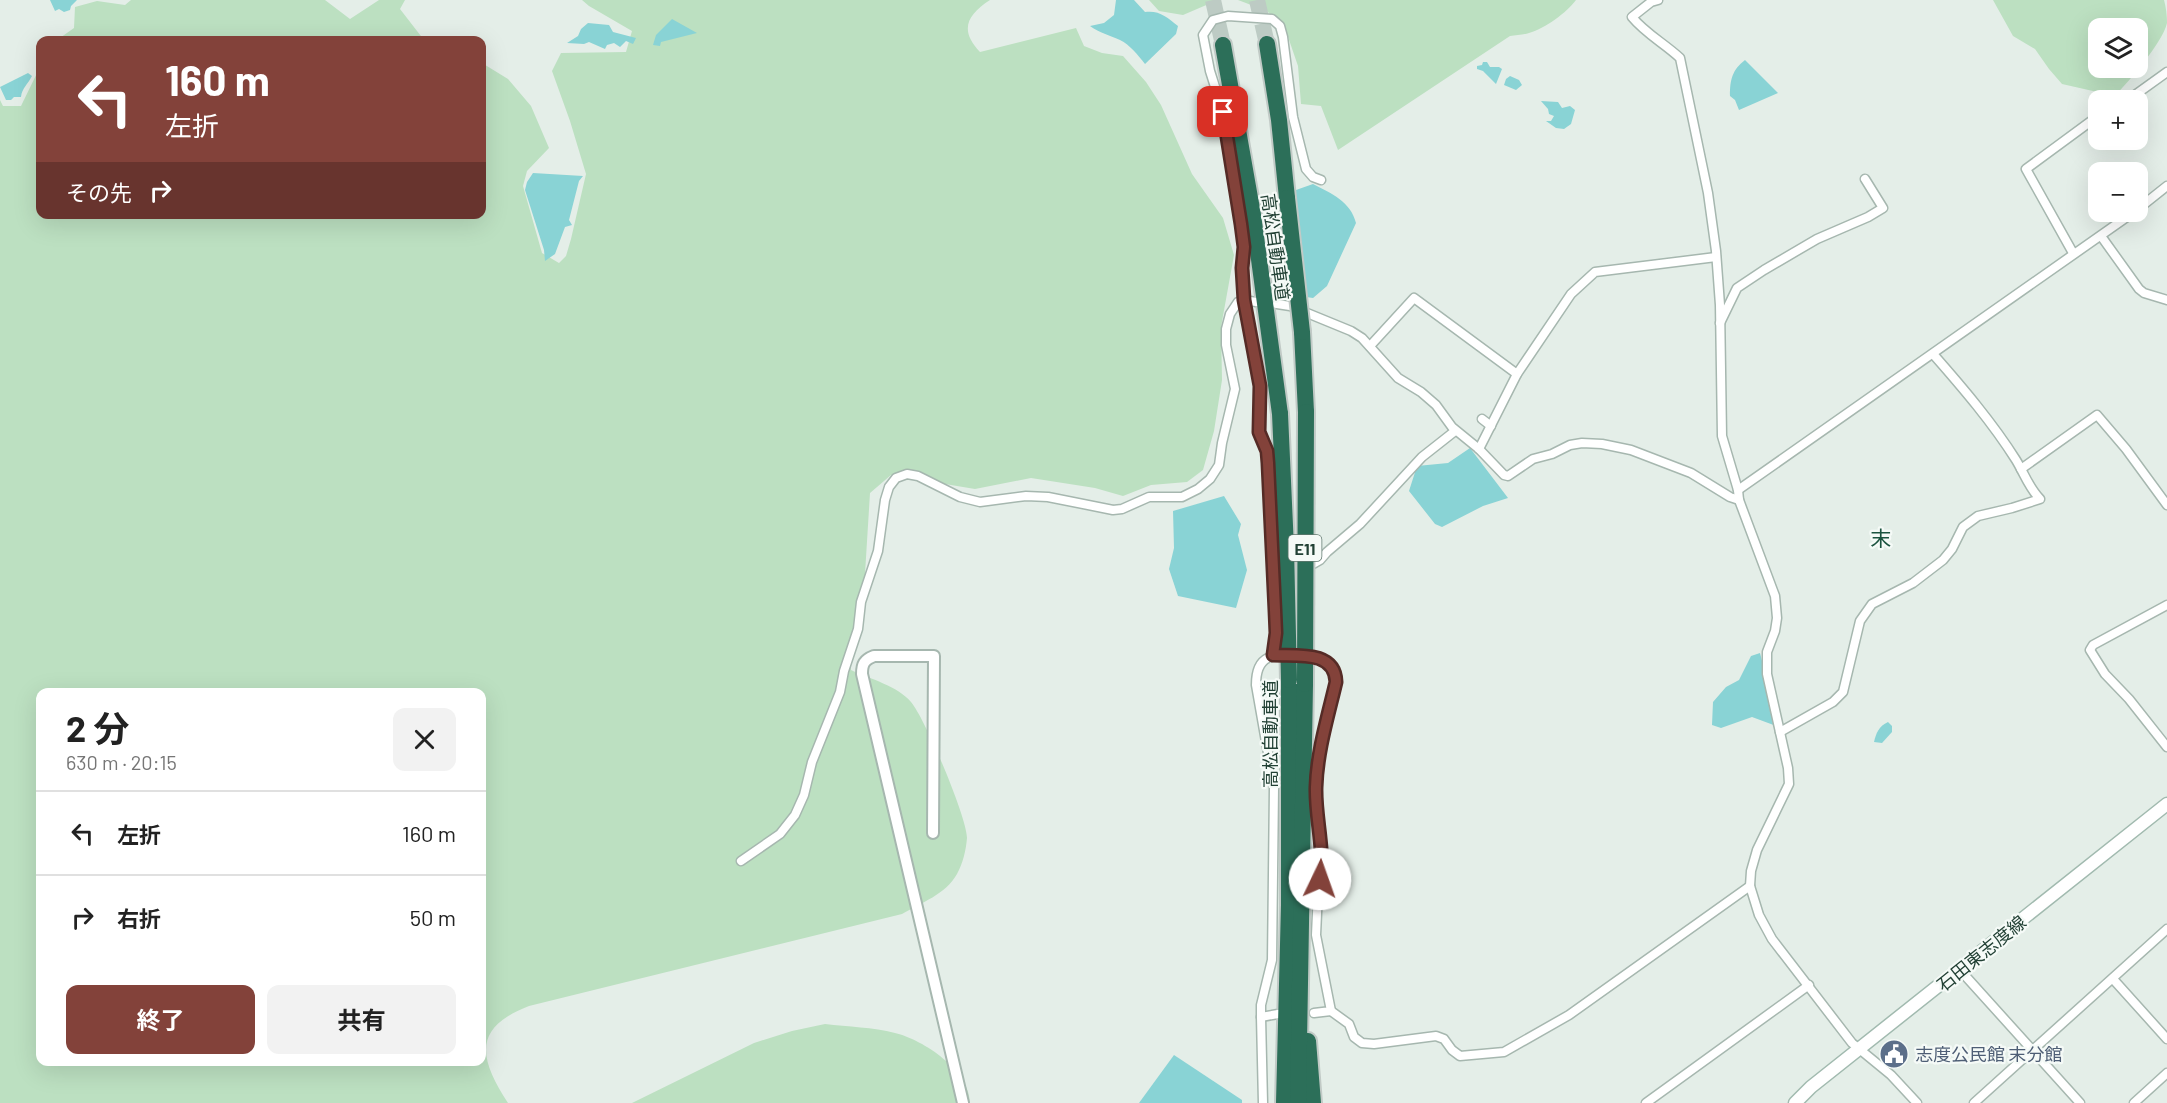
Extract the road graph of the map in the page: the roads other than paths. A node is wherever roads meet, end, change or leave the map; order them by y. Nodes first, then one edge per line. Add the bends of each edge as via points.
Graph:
1 (1658, 0) edge
2 (1268, 44) tunnel mouth
3 (1223, 45) tunnel mouth
4 (2167, 72) edge
5 (2142, 90) edge
6 (2088, 123) edge
7 (1865, 179) dead end
8 (1321, 180) dead end
9 (2167, 186) edge
10 (2148, 200) edge
11 (2120, 222) edge
12 (2101, 236) junction
13 (2073, 253) junction
14 (1716, 257) junction
15 (1244, 300) junction
16 (2167, 300) edge
17 (1256, 302) dead end
18 (1277, 304) dead end
19 (1719, 326) junction
20 (1370, 346) junction
21 (1933, 354) junction
22 (1517, 374) junction
23 (1482, 419) dead end
24 (1491, 426) junction
25 (1455, 431) junction
26 (1479, 449) junction
27 (2021, 469) junction
28 (1738, 490) junction
29 (1740, 500) junction
30 (2167, 505) edge
31 (1274, 564) junction
32 (2167, 605) edge
33 (1273, 655) junction
34 (1297, 682) junction
35 (1780, 732) junction
36 (2167, 747) edge
37 (2167, 804) edge
38 (933, 833) dead end
39 (741, 861) dead end
40 (1750, 886) junction
41 (2167, 929) edge
42 (1960, 970) junction
43 (2113, 978) junction
44 (1809, 985) junction
45 (1331, 1011) junction
46 (1314, 1013) dead end
47 (1278, 1014) dead end
48 (1261, 1017) junction
49 (2167, 1039) edge
50 (1298, 1041) junction
51 (1860, 1049) junction
52 (2032, 1050) junction
53 (2167, 1073) edge
54 (1302, 1089) edge
55 (963, 1103) edge
56 (1263, 1103) edge
57 (1284, 1103) edge
58 (1298, 1103) edge
59 (1646, 1103) edge
60 (1794, 1103) edge
61 (1917, 1103) edge
62 (1974, 1103) edge
63 (2080, 1103) edge
64 (2134, 1103) edge

1 - 14 street via 1632,17 1642,30 1680,58 1708,193
2 - 34 highway, 高松自動車道 / E11, bridge via 1302,332 1306,412
3 - 34 highway, 高松自動車道 / E11, bridge via 1253,215 1280,414
4 - 5 street
6 - 13 street via 2026,169
7 - 19 street via 1883,208 1817,239 1737,288
8 - 15 street via 1306,169 1293,117 1280,26 1272,19 1228,16 1213,20 1203,35 1223,112 1241,224
9 - 10 street
11 - 12 street
12 - 13 street
12 - 16 street via 2139,289
13 - 21 street
14 - 19 street
14 - 22 street via 1595,272 1571,294
15 - 17 street
15 - 31 street via 1260,386 1259,432 1267,451
15 - 39 street via 1230,314 1226,329 1235,389 1219,465 1198,489 1182,497 1149,497 1113,510 1048,497 980,502 960,497 918,476 896,478 885,500 878,550 840,692 812,762 804,795 780,834
18 - 20 street via 1351,331
19 - 28 street via 1722,436
20 - 22 street via 1414,298
20 - 25 street via 1398,378 1436,405
21 - 27 street
21 - 28 street
22 - 24 street
23 - 24 street
24 - 26 street
25 - 26 street
25 - 31 street via 1422,457 1360,524 1320,560 1313,564
26 - 29 street via 1508,476 1533,459 1570,445 1609,445 1691,473
27 - 30 street via 2097,415
27 - 35 street via 2040,499 1978,516 1963,527 1943,560 1913,583 1872,604 1860,621 1843,692 1833,702
28 - 29 street
29 - 35 street via 1775,596 1777,618 1766,667
31 - 33 street
32 - 36 street via 2090,650 2104,674
33 - 45 street via 1318,658 1328,661 1335,670 1316,790 1322,858 1316,935
33 - 48 street via 1262,661 1256,672 1274,787 1272,960
34 - 50 highway, 高松自動車道 / E11 via 1302,783
34 - 50 highway, 高松自動車道 / E11 via 1289,904
35 - 40 street via 1789,784 1756,850
37 - 42 main road, 石田東志度線
38 - 55 street via 934,656 874,656 862,664 862,674
40 - 44 street via 1772,939
40 - 45 street via 1569,1016 1504,1052 1460,1056 1436,1036 1362,1043 1354,1037 1349,1023
41 - 43 street
42 - 51 main road, 石田東志度線
42 - 52 street
43 - 49 street
43 - 52 street
44 - 51 street
44 - 59 street
45 - 46 street
47 - 48 street
48 - 56 street
50 - 54 highway
50 - 54 highway, 高松自動車道 / E11
51 - 60 main road, 石田東志度線
51 - 61 street via 1892,1075
52 - 62 street
52 - 63 street
53 - 64 street
54 - 57 highway, 高松自動車道 / E11
54 - 58 highway, 高松自動車道 / E11

